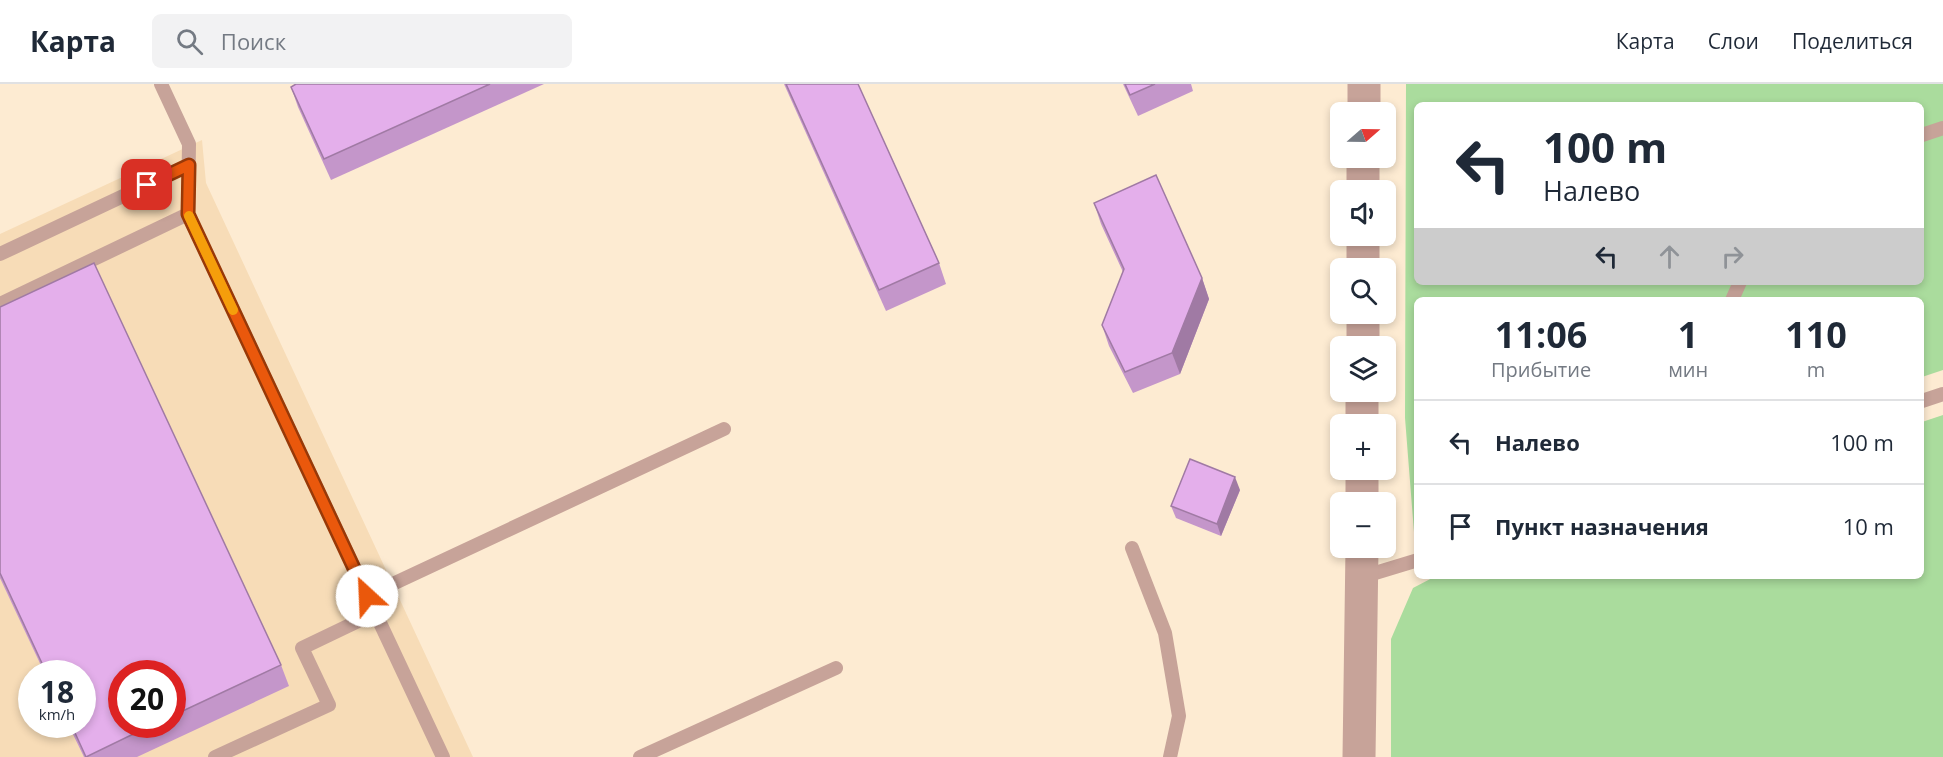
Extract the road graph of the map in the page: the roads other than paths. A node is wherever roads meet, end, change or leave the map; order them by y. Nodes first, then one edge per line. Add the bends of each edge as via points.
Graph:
1 (161, 84) edge
2 (1364, 84) edge
3 (1364, 102) edge
4 (1943, 128) edge
5 (1924, 134) edge
6 (189, 165) junction
7 (188, 214) junction
8 (0, 254) edge
9 (0, 304) edge
10 (1943, 394) edge
11 (1924, 400) edge
12 (724, 429) dead end
13 (1132, 548) dead end
14 (1414, 560) edge
15 (1362, 563) edge
16 (367, 596) junction
17 (375, 613) junction
18 (836, 668) dead end
19 (215, 757) edge
20 (443, 757) edge
21 (640, 757) edge
22 (1170, 757) edge
23 (1359, 757) edge

1 - 6 lane via 189,144
2 - 3 street
4 - 5 lane
6 - 7 lane
6 - 8 lane
7 - 9 lane
7 - 16 lane
10 - 11 lane
12 - 16 lane
13 - 22 lane via 1165,633 1179,716
14 - 15 lane
15 - 23 street
16 - 17 lane
17 - 19 lane via 302,648 329,705
17 - 20 lane
18 - 21 lane

